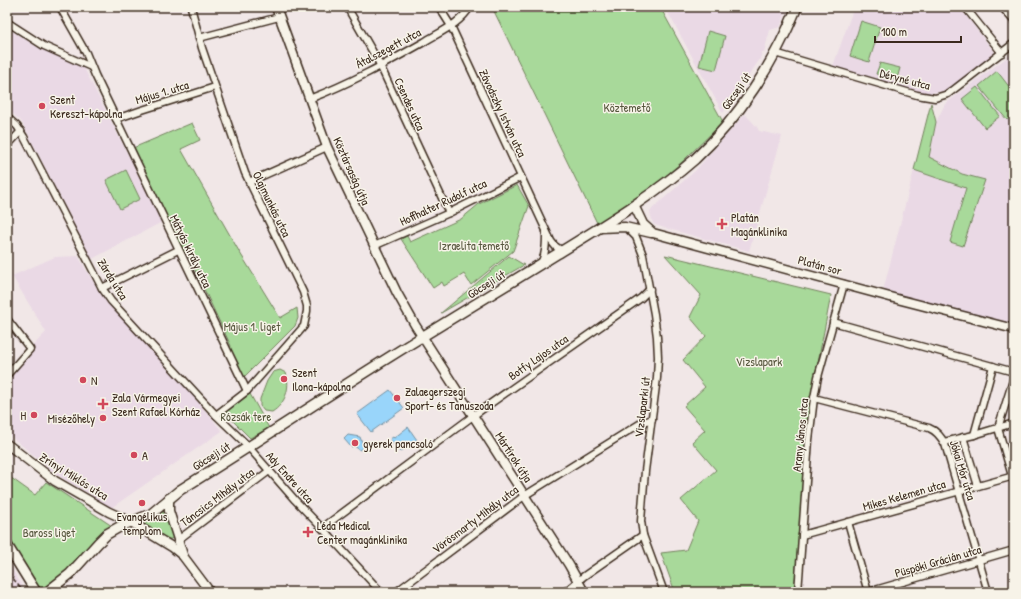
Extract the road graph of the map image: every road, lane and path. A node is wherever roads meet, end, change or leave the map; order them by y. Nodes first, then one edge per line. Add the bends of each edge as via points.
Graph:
1 (60, 7) edge
2 (192, 7) edge
3 (276, 7) edge
4 (347, 7) edge
5 (439, 7) edge
6 (470, 7) edge
7 (797, 7) edge
8 (965, 7) edge
9 (1002, 7) edge
10 (279, 17) junction
11 (1014, 21) edge
12 (7, 22) edge
13 (451, 26) junction
14 (200, 38) junction
15 (1014, 43) edge
16 (775, 53) junction
17 (1002, 53) junction
18 (91, 66) junction
19 (380, 66) junction
20 (216, 88) junction
21 (309, 99) junction
22 (7, 117) edge
23 (116, 119) junction
24 (21, 131) junction
25 (7, 146) edge
26 (328, 147) junction
27 (521, 177) junction
28 (249, 182) junction
29 (634, 206) junction
30 (449, 213) junction
31 (625, 227) junction
32 (599, 228) junction
33 (546, 229) junction
34 (653, 233) junction
35 (374, 246) junction
36 (178, 250) junction
37 (562, 251) junction
38 (540, 264) junction
39 (844, 284) junction
40 (102, 288) junction
41 (650, 289) junction
42 (7, 319) edge
43 (833, 322) junction
44 (1014, 329) edge
45 (422, 337) junction
46 (993, 366) junction
47 (1014, 372) edge
48 (7, 375) edge
49 (1014, 377) edge
50 (247, 391) junction
51 (814, 398) junction
52 (216, 415) junction
53 (473, 417) junction
54 (652, 419) junction
55 (1014, 423) edge
56 (998, 428) junction
57 (974, 435) junction
58 (963, 438) junction
59 (944, 442) junction
60 (7, 444) edge
61 (248, 448) junction
62 (269, 471) junction
63 (1013, 476) edge
64 (978, 486) junction
65 (958, 491) junction
66 (524, 496) junction
67 (169, 498) junction
68 (131, 522) junction
69 (848, 522) junction
70 (322, 528) junction
71 (644, 535) junction
72 (802, 535) junction
73 (178, 540) junction
74 (7, 545) edge
75 (1014, 550) edge
76 (183, 556) junction
77 (979, 560) junction
78 (578, 581) junction
79 (36, 592) edge
80 (48, 592) edge
81 (210, 592) edge
82 (381, 592) edge
83 (396, 592) edge
84 (564, 592) edge
85 (584, 592) edge
86 (664, 592) edge
87 (798, 592) edge
88 (868, 592) edge
89 (988, 592) edge

1 - 18 street, Mátyás király utca
2 - 14 street, Olajmunkás utca
3 - 10 street, Köztársaság útja
4 - 19 street, Csendes utca
5 - 13 street, Závodszky István utca
6 - 13 street, Átalszegett utca via 462,18
7 - 16 main road, Göcseji út
8 - 17 street
9 - 11 street
10 - 14 street
10 - 21 street, Köztársaság útja
12 - 18 street via 44,46
13 - 19 street, Átalszegett utca
13 - 27 street, Závodszky István utca
14 - 20 street, Olajmunkás utca
15 - 17 street, Déryné utca
16 - 17 street, Déryné utca via 935,98 955,90
16 - 29 main road, Göcseji út via 741,107 718,135 684,168
18 - 23 street, Mátyás király utca
19 - 21 street, Átalszegett utca
19 - 30 street, Csendes utca
20 - 23 street, Május 1. utca
20 - 28 street, Olajmunkás utca
21 - 26 street, Köztársaság útja
22 - 24 street, Zárda utca
23 - 36 street, Mátyás király utca
24 - 25 street
24 - 40 street, Zárda utca
26 - 28 street
26 - 35 street, Köztársaság útja
27 - 30 street, Hoffhalter Rudolf utca
27 - 33 street, Závodszky István utca
28 - 50 street, Olajmunkás utca via 303,292 307,311 304,326
29 - 32 main road, Göcseji út
29 - 34 street via 643,224
30 - 35 street, Hoffhalter Rudolf utca
31 - 32 street, Platán sor
31 - 34 street, Platán sor
31 - 41 street, Vizslaparki út via 638,241
32 - 37 main road, Göcseji út
33 - 37 street, Závodszky István utca via 555,246
33 - 38 street, Závodszky István utca via 545,256
34 - 39 street, Platán sor
35 - 45 street, Köztársaság útja
36 - 40 street
36 - 50 street, Mátyás király utca
37 - 38 main road, Göcseji út
38 - 45 main road, Göcseji út
39 - 43 street, Arany János utca
39 - 44 street, Platán sor
40 - 52 street, Zárda utca
41 - 53 street, Botfy Lajos utca via 641,298
41 - 54 street, Vizslaparki út via 658,358
42 - 48 street via 30,349
43 - 46 street
43 - 51 street, Arany János utca
45 - 53 street, Mártírok útja
45 - 61 main road, Göcseji út
46 - 47 street
46 - 57 street
49 - 56 street
50 - 52 street
51 - 59 street, Jókai Mór utca via 935,430
51 - 72 street, Arany János utca
52 - 61 street, Zárda utca
53 - 66 street, Mártírok útja
53 - 70 street, Botfy Lajos utca
54 - 66 street, Vörösmarty Mihály utca via 641,423
54 - 71 street, Vizslaparki út via 641,520
55 - 56 street
56 - 57 street
56 - 63 street, Mikes Kelemen utca
57 - 58 street
58 - 59 street
58 - 64 street
59 - 65 street, Jókai Mór utca
60 - 68 street, Zrínyi Miklós utca via 55,481
61 - 62 street, Ady Endre utca
61 - 67 main road, Göcseji út
62 - 70 street, Ady Endre utca
62 - 73 street, Táncsics Mihály utca
63 - 64 street, Mikes Kelemen utca
64 - 65 street, Mikes Kelemen utca
65 - 69 street, Mikes Kelemen utca
65 - 77 street, Jókai Mór utca
66 - 78 street, Mártírok útja
66 - 83 street, Vörösmarty Mihály utca
67 - 68 main road, Göcseji út via 151,514
67 - 73 street via 169,511
68 - 76 street, Zrínyi Miklós utca
68 - 80 main road, Göcseji út via 107,534
69 - 72 street, Mikes Kelemen utca
69 - 88 street
70 - 82 street, Ady Endre utca
71 - 78 street
71 - 86 street, Vizslaparki út
72 - 87 street, Arany János utca
73 - 76 street
74 - 79 main road
75 - 77 street, Püspöki Grácián utca
76 - 81 street
77 - 88 street, Püspöki Grácián utca
77 - 89 street, Jókai Mór utca
78 - 84 street
78 - 85 street, Mártírok útja

